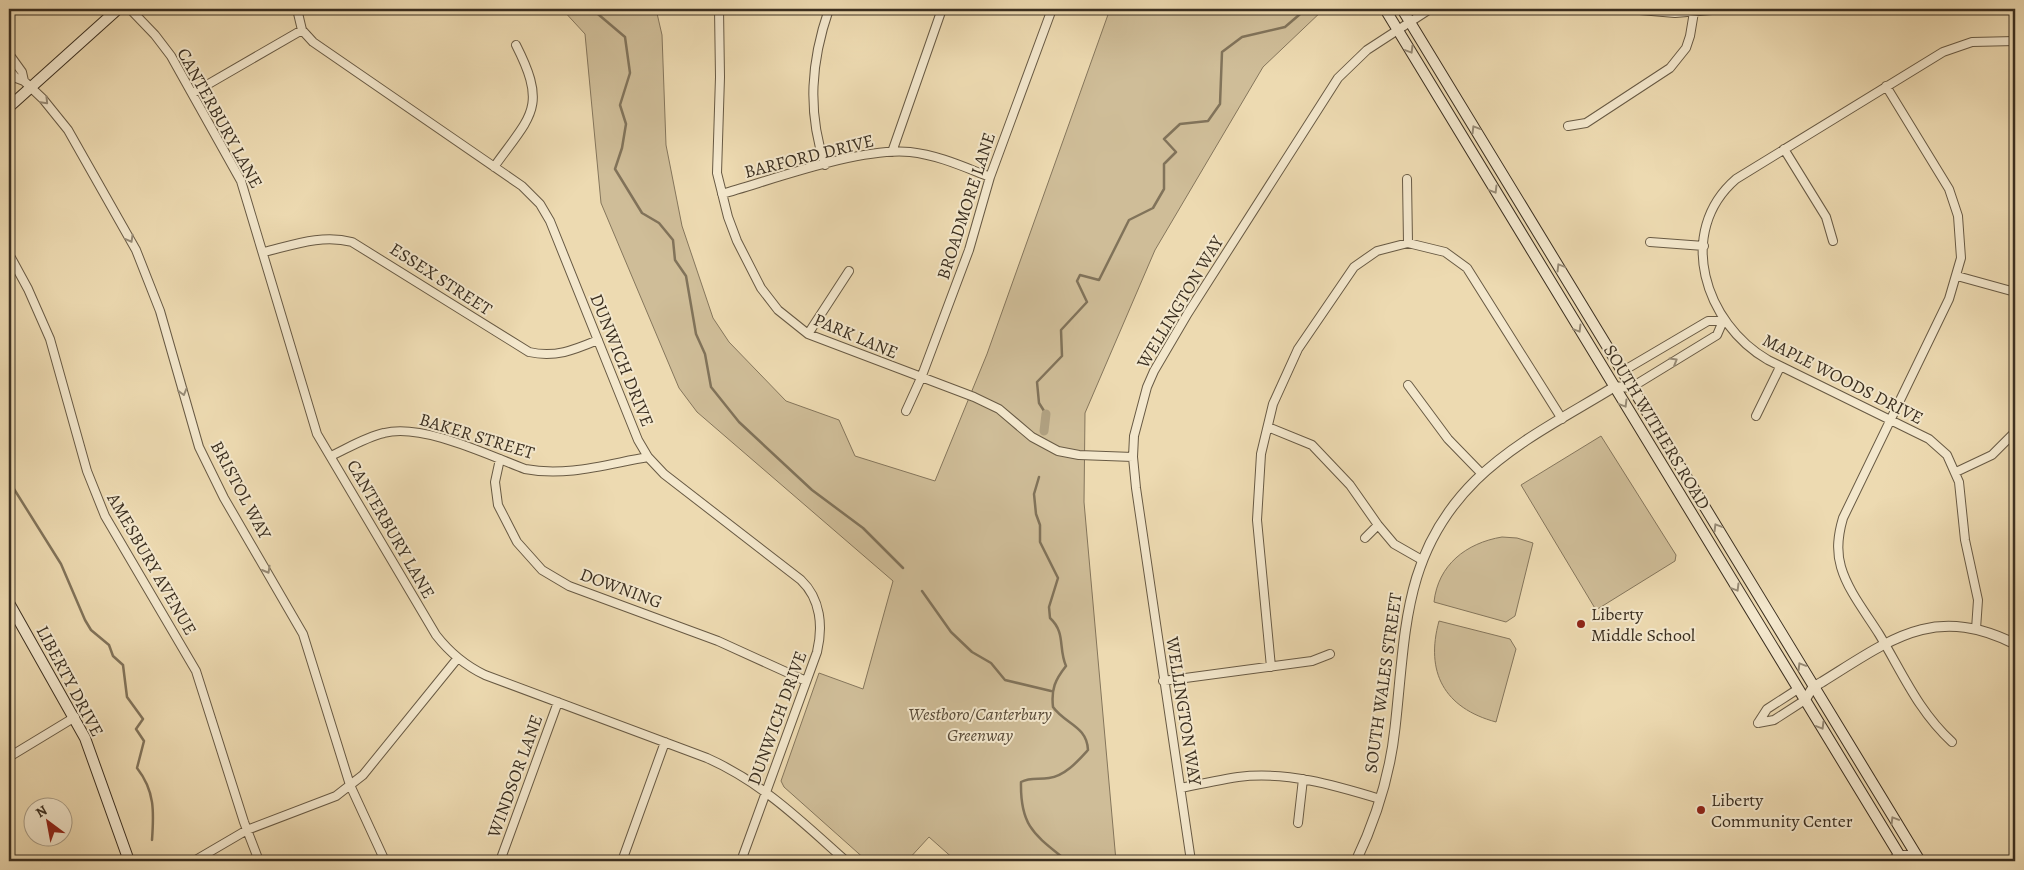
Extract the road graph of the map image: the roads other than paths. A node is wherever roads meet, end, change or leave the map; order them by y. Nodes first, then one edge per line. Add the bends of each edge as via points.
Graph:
1 (118, 9) edge
2 (130, 9) edge
3 (297, 9) edge
4 (718, 9) edge
5 (829, 9) edge
6 (942, 9) edge
7 (1052, 9) edge
8 (1385, 9) edge
9 (1402, 9) edge
10 (1430, 9) edge
11 (1628, 9) edge
12 (1724, 9) edge
13 (1694, 12) junction
14 (1411, 22) junction
15 (302, 30) junction
16 (1398, 30) junction
17 (2015, 41) edge
18 (516, 46) dead end
19 (9, 54) edge
20 (9, 70) edge
21 (27, 84) junction
22 (1886, 86) junction
23 (193, 93) junction
24 (9, 107) edge
25 (1568, 126) dead end
26 (1784, 149) junction
27 (892, 152) junction
28 (825, 165) junction
29 (494, 167) junction
30 (990, 177) junction
31 (1407, 179) dead end
32 (722, 194) junction
33 (1650, 242) dead end
34 (1833, 242) dead end
35 (1408, 243) junction
36 (1704, 246) junction
37 (264, 252) junction
38 (9, 254) edge
39 (849, 271) dead end
40 (1957, 276) junction
41 (2015, 292) edge
42 (1724, 321) junction
43 (808, 334) junction
44 (598, 340) junction
45 (1780, 367) junction
46 (1623, 371) junction
47 (922, 378) junction
48 (1408, 385) dead end
49 (1632, 387) junction
50 (1614, 388) junction
51 (906, 411) dead end
52 (1756, 416) dead end
53 (1562, 419) junction
54 (1890, 420) junction
55 (1268, 427) junction
56 (2015, 432) edge
57 (331, 456) junction
58 (648, 456) junction
59 (1133, 457) junction
60 (500, 459) junction
61 (1956, 472) junction
62 (1482, 474) junction
63 (1378, 525) junction
64 (1365, 538) dead end
65 (1422, 560) junction
66 (9, 603) edge
67 (1976, 629) junction
68 (1884, 643) junction
69 (2015, 644) edge
70 (1330, 654) dead end
71 (457, 659) junction
72 (1271, 667) junction
73 (806, 681) junction
74 (1164, 681) junction
75 (1813, 687) junction
76 (1798, 688) junction
77 (1805, 700) junction
78 (558, 702) junction
79 (75, 717) junction
80 (665, 742) junction
81 (1952, 742) dead end
82 (9, 757) edge
83 (1304, 779) junction
84 (350, 785) junction
85 (1181, 788) junction
86 (767, 792) junction
87 (1380, 799) junction
88 (1298, 823) dead end
89 (247, 830) junction
90 (1910, 859) edge
91 (129, 861) edge
92 (194, 861) edge
93 (259, 861) edge
94 (385, 861) edge
95 (500, 861) edge
96 (622, 861) edge
97 (741, 861) edge
98 (846, 861) edge
99 (1192, 861) edge
100 (1356, 861) edge
101 (1890, 861) edge

1 - 21 main road
2 - 23 street, CANTERBURY LANE via 155,35
3 - 15 street
4 - 32 street, PARK LANE via 717,164
5 - 28 street via 817,48 812,91 816,134
6 - 27 street
7 - 30 street, BROADMORE LANE
8 - 16 main road, SOUTH WITHERS ROAD
9 - 14 main road, SOUTH WITHERS ROAD
10 - 14 street, WELLINGTON WAY
11 - 13 street
12 - 13 street
13 - 25 street via 1688,42 1670,68 1586,123
14 - 16 street, WELLINGTON WAY
46 -> 14 main road, SOUTH WITHERS ROAD
15 - 23 street
15 - 29 street, DUNWICH DRIVE via 312,42
16 -> 50 main road, SOUTH WITHERS ROAD
16 - 59 street, WELLINGTON WAY via 1363,53 1338,78 1188,313 1147,386 1134,436
17 - 22 street, MAPLE WOODS DRIVE via 1987,40 1957,46
18 - 29 street via 532,81 533,101 527,121
19 - 21 street
20 - 21 street, BRISTOL WAY
21 - 24 main road
21 -> 84 street, BRISTOL WAY via 68,130 136,250 163,318 200,447 224,498 303,634
22 - 26 street, MAPLE WOODS DRIVE
22 - 40 street via 1954,202 1961,244
23 - 37 street, CANTERBURY LANE via 241,181
26 - 34 street via 1826,217
26 - 36 street, MAPLE WOODS DRIVE via 1736,179 1720,195 1709,221
27 - 28 street, BARFORD DRIVE
27 - 30 street, BARFORD DRIVE via 929,156
28 - 32 street, BARFORD DRIVE
29 - 44 street, DUNWICH DRIVE via 522,186 545,213
30 - 47 street, BROADMORE LANE via 969,250
31 - 35 street
32 - 43 street, PARK LANE via 737,242 761,288 778,310
33 - 36 street
35 - 53 street via 1445,252 1467,268
35 - 55 street via 1377,251 1354,267 1298,349 1273,404
36 - 42 street, MAPLE WOODS DRIVE via 1709,290
37 - 44 street, ESSEX STREET via 318,239 341,239 363,247 529,352 561,354
37 - 57 street, CANTERBURY LANE via 312,421
38 - 89 street, AMESBURY AVENUE via 50,340 87,471 105,516 196,672
39 - 43 street
40 - 41 street
40 - 54 street
42 - 45 street, MAPLE WOODS DRIVE via 1744,344
42 - 46 street via 1708,320
49 -> 42 street via 1717,335
43 - 47 street, PARK LANE
44 - 58 street, DUNWICH DRIVE via 638,440
45 - 52 street
45 - 54 street, MAPLE WOODS DRIVE
46 - 49 main road, SOUTH WITHERS ROAD
46 - 50 street
47 - 51 street, BROADMORE LANE
47 - 59 street, PARK LANE via 999,409 1032,437 1058,450 1079,455
48 - 62 street via 1448,439
49 - 50 street, SOUTH WALES STREET
75 -> 49 main road, SOUTH WITHERS ROAD
50 - 53 street, SOUTH WALES STREET
50 -> 76 main road, SOUTH WITHERS ROAD
53 - 62 street, SOUTH WALES STREET via 1505,455
54 - 61 street, MAPLE WOODS DRIVE via 1938,446
54 - 68 street via 1843,518 1838,544 1846,582
55 - 63 street via 1312,445 1350,485
55 - 72 street via 1261,454 1257,520
56 - 61 street via 1992,455
57 - 60 street, BAKER STREET via 378,435 405,430 426,433
57 - 71 street, CANTERBURY LANE via 436,635
58 - 60 street, BAKER STREET via 560,473 525,468
58 - 73 street, DUNWICH DRIVE via 664,474 809,588 817,606 820,633
59 - 74 street, WELLINGTON WAY
60 - 73 street, DOWNING via 495,482 498,505 517,542 542,570 569,586 718,641
61 - 67 street, MAPLE WOODS DRIVE via 1965,540 1978,600
62 - 65 street, SOUTH WALES STREET via 1447,515
63 - 64 street
63 - 65 street via 1394,544
65 - 87 street, SOUTH WALES STREET via 1409,600 1395,728
66 - 79 main road, LIBERTY DRIVE
67 - 68 street via 1929,627
67 - 69 street
68 - 75 street
68 - 81 street via 1919,706
70 - 72 street via 1312,661
71 - 78 street, CANTERBURY LANE via 485,675
71 - 84 street via 363,775
72 - 74 street
73 - 86 street, DUNWICH DRIVE
74 - 85 street, WELLINGTON WAY
75 - 76 street
75 - 77 street
90 -> 75 main road, SOUTH WITHERS ROAD
76 - 77 main road, SOUTH WITHERS ROAD
76 - 77 street via 1767,709 1758,722 1774,720
77 -> 90 main road, SOUTH WITHERS ROAD
78 - 80 street, CANTERBURY LANE
78 - 95 street, WINDSOR LANE
79 - 82 street
79 - 91 main road, LIBERTY DRIVE
80 - 86 street, CANTERBURY LANE via 732,769
80 - 96 street
83 - 85 street via 1239,777
83 - 87 street
83 - 88 street
84 - 89 street via 336,796
84 - 94 street, BRISTOL WAY
85 - 99 street, WELLINGTON WAY
86 - 97 street, DUNWICH DRIVE
86 - 98 street, CANTERBURY LANE
87 - 100 street, SOUTH WALES STREET
89 - 92 street
89 - 93 street, AMESBURY AVENUE
90 - 101 street

